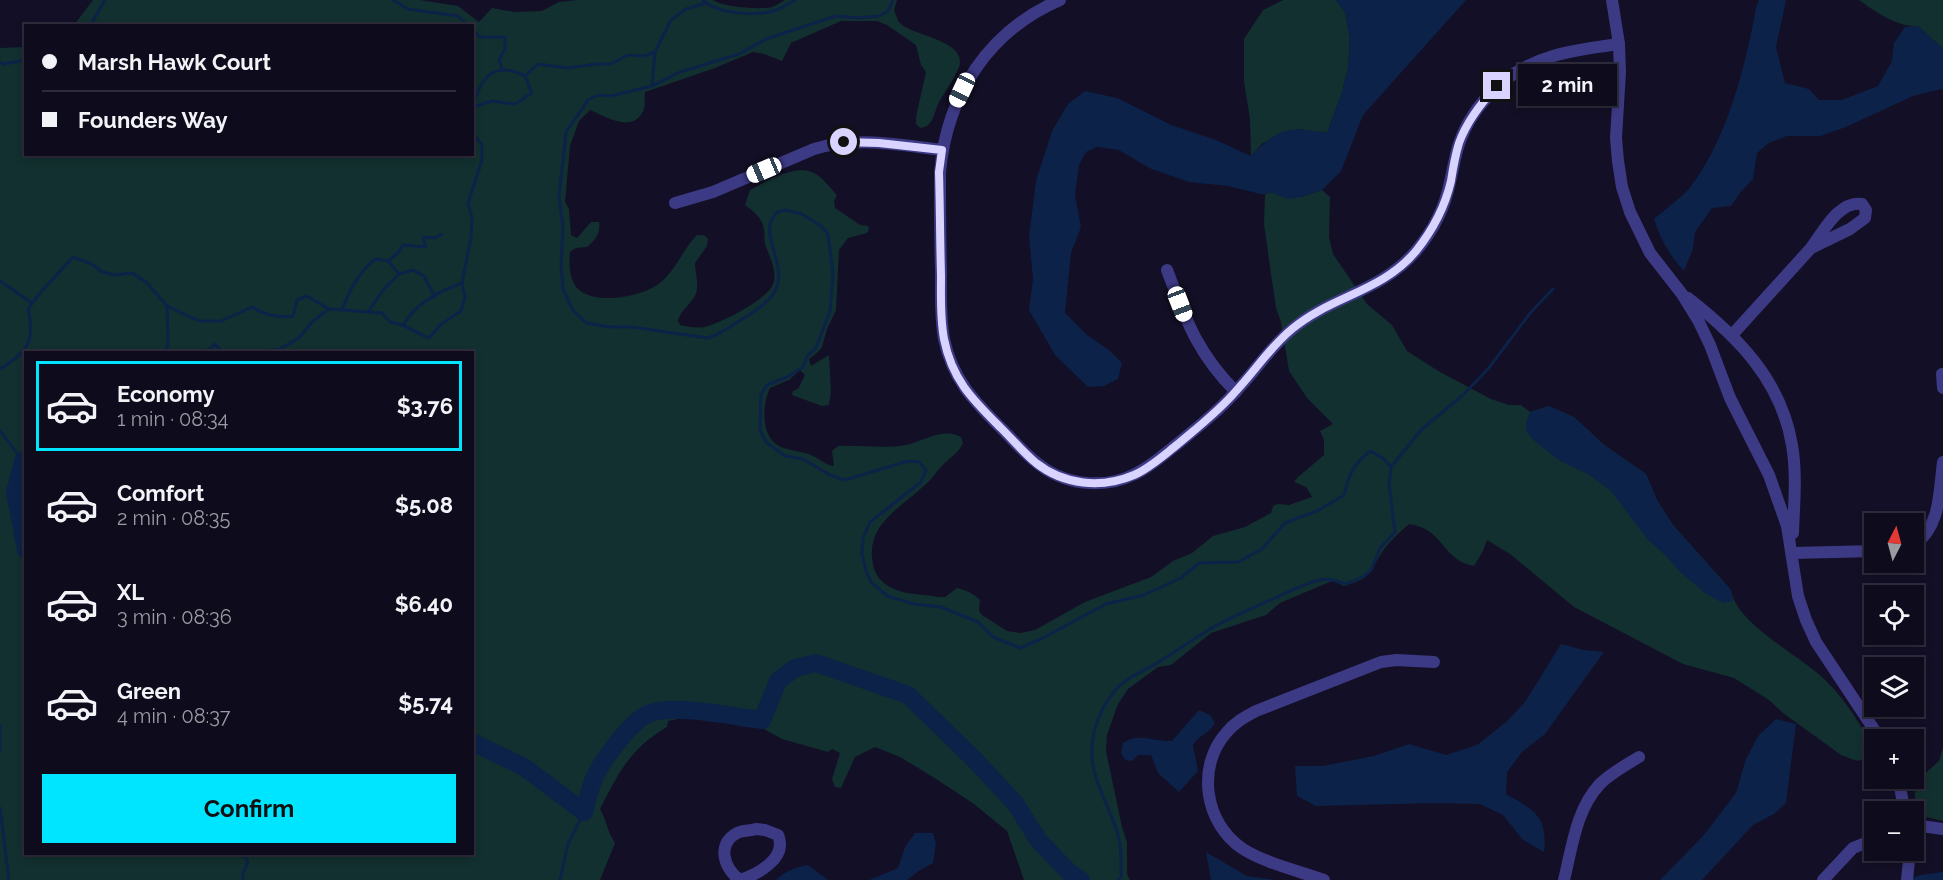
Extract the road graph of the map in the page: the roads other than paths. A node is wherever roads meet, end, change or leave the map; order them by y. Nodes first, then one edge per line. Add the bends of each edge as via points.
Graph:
1 (1060, 0) edge
2 (1612, 0) edge
3 (1619, 44) junction
4 (942, 150) junction
5 (675, 203) dead end
6 (1811, 248) dead end
7 (1167, 270) dead end
8 (1682, 294) junction
9 (1732, 335) junction
10 (1942, 374) edge
11 (1943, 388) edge
12 (1236, 392) junction
13 (1943, 462) edge
14 (1924, 536) edge
15 (1864, 551) edge
16 (1792, 553) junction
17 (1434, 662) dead end
18 (1874, 729) edge
19 (1639, 757) dead end
20 (1924, 826) edge
21 (1943, 829) edge
22 (1864, 843) edge
23 (1909, 861) edge
24 (1907, 876) edge
25 (740, 880) edge
26 (1324, 880) edge
27 (1564, 880) edge
28 (1823, 880) edge

1 - 4 street via 1017,26 984,57 956,105
2 - 3 street
3 - 8 street via 1616,138 1622,187 1640,235
3 - 12 street via 1546,57 1497,86 1464,131 1444,202 1414,253 1384,279 1324,307 1292,328
4 - 5 street via 860,141 829,144 713,192
4 - 12 street via 941,320 948,356 973,401 1036,462 1075,482 1120,480 1158,460
6 - 9 street
7 - 12 street via 1197,342
8 - 9 street
8 - 16 street via 1770,475
9 - 16 street via 1771,384 1788,425 1795,468
10 - 11 street
13 - 14 street via 1935,520
15 - 16 street
16 - 18 street via 1798,596 1816,642
17 - 26 street via 1396,660 1357,671 1243,718 1217,746 1209,768 1208,792 1223,830 1255,855
19 - 27 street via 1611,774 1589,799 1578,824
20 - 21 street
22 - 28 street via 1844,856
23 - 24 street
25 - 25 street via 753,876 776,858 781,846 778,835 747,830 728,842 726,864

